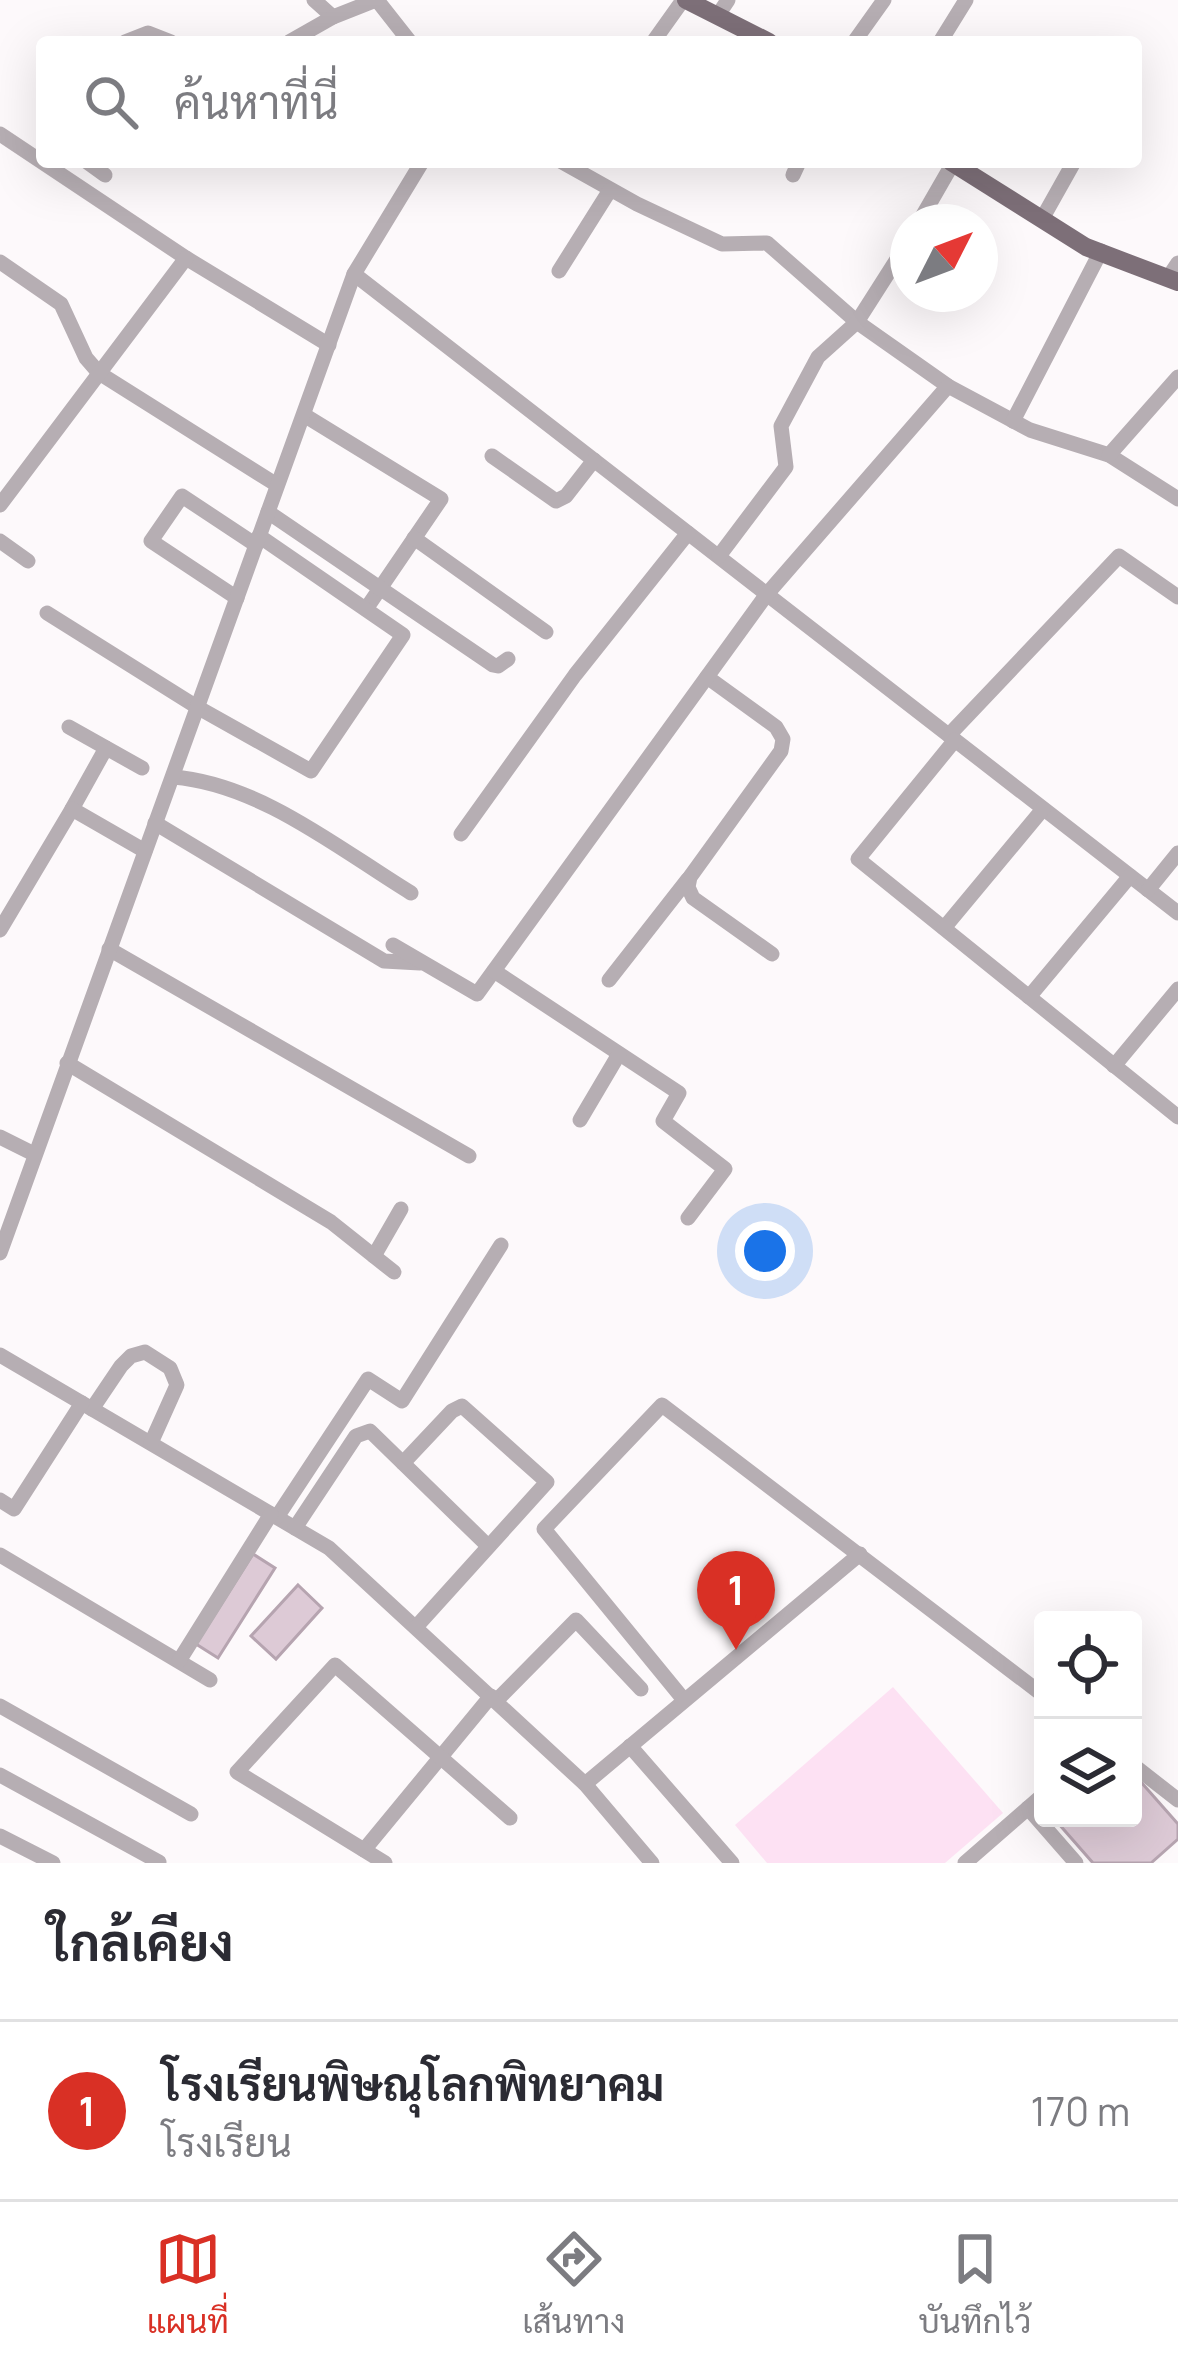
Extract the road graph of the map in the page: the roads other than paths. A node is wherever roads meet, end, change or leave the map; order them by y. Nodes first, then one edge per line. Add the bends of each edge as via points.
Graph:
1 (314, 0) edge
2 (376, 0) edge
3 (684, 0) edge
4 (884, 0) edge
5 (966, 0) edge
6 (723, 8) edge
7 (333, 17) junction
8 (300, 36) edge
9 (405, 36) edge
10 (657, 36) edge
11 (761, 36) edge
12 (858, 36) edge
13 (944, 36) edge
14 (0, 134) edge
15 (36, 158) edge
16 (51, 168) edge
17 (95, 168) edge
18 (418, 168) edge
19 (572, 168) edge
20 (949, 168) edge
21 (960, 168) edge
22 (1071, 168) edge
23 (105, 175) dead end
24 (610, 190) junction
25 (930, 204) edge
26 (1042, 219) junction
27 (1101, 251) junction
28 (186, 258) junction
29 (0, 262) edge
30 (890, 270) edge
31 (559, 271) dead end
32 (354, 274) junction
33 (1175, 274) edge
34 (857, 322) junction
35 (328, 345) junction
36 (99, 373) junction
37 (1178, 377) edge
38 (948, 386) junction
39 (304, 415) junction
40 (1013, 421) junction
41 (1109, 455) junction
42 (492, 456) dead end
43 (594, 460) junction
44 (277, 485) junction
45 (1178, 499) edge
46 (0, 505) edge
47 (268, 512) junction
48 (688, 533) junction
49 (414, 538) junction
50 (0, 541) edge
51 (257, 541) junction
52 (719, 556) junction
53 (28, 561) dead end
54 (380, 589) junction
55 (766, 594) junction
56 (1178, 597) edge
57 (237, 598) junction
58 (366, 609) junction
59 (47, 613) dead end
60 (546, 632) dead end
61 (508, 658) dead end
62 (706, 677) junction
63 (197, 707) junction
64 (69, 727) dead end
65 (952, 738) junction
66 (106, 748) junction
67 (142, 768) dead end
68 (173, 777) junction
69 (1043, 808) junction
70 (72, 809) junction
71 (155, 823) junction
72 (461, 833) dead end
73 (145, 851) junction
74 (1178, 853) edge
75 (1130, 876) junction
76 (690, 877) junction
77 (1148, 890) junction
78 (411, 893) dead end
79 (1178, 913) edge
80 (944, 928) junction
81 (0, 930) edge
82 (393, 945) dead end
83 (109, 949) junction
84 (772, 954) dead end
85 (425, 963) junction
86 (494, 971) junction
87 (609, 980) dead end
88 (1178, 989) edge
89 (1029, 997) junction
90 (619, 1054) junction
91 (67, 1063) junction
92 (1114, 1066) junction
93 (1178, 1118) edge
94 (580, 1120) dead end
95 (0, 1137) edge
96 (34, 1154) junction
97 (469, 1156) dead end
98 (401, 1209) dead end
99 (688, 1218) dead end
100 (501, 1244) dead end
101 (0, 1253) edge
102 (374, 1256) junction
103 (394, 1272) dead end
104 (0, 1354) edge
105 (87, 1406) junction
106 (151, 1443) junction
107 (403, 1463) junction
108 (0, 1500) edge
109 (274, 1516) junction
110 (295, 1528) junction
111 (488, 1546) junction
112 (860, 1554) junction
113 (0, 1556) edge
114 (416, 1627) junction
115 (179, 1661) junction
116 (211, 1680) dead end
117 (1034, 1688) edge
118 (641, 1689) dead end
119 (494, 1698) junction
120 (684, 1700) junction
121 (0, 1706) edge
122 (630, 1746) junction
123 (440, 1757) junction
124 (1142, 1772) edge
125 (0, 1775) edge
126 (585, 1784) junction
127 (1178, 1801) edge
128 (1034, 1803) edge
129 (1028, 1808) junction
130 (191, 1814) dead end
131 (510, 1818) dead end
132 (0, 1836) edge
133 (21, 1847) junction
134 (364, 1850) junction
135 (158, 1862) edge
136 (6, 1863) edge
137 (53, 1863) edge
138 (385, 1863) edge
139 (652, 1863) edge
140 (732, 1863) edge
141 (964, 1863) edge
142 (1076, 1863) edge

1 - 7 street
2 - 7 street
2 - 9 street
3 - 6 main road
3 - 10 street
4 - 12 street
5 - 13 street
6 - 11 main road
7 - 8 street
14 - 15 street
16 - 28 street
17 - 23 street
18 - 32 street
19 - 24 street
20 - 25 street
21 - 26 main road
22 - 26 street
24 - 31 street
24 - 34 street via 722,244 767,243
26 - 27 main road
27 - 33 main road
27 - 40 street
28 - 35 street
28 - 36 street
29 - 36 street via 61,304
30 - 34 street
32 - 35 street
32 - 43 street
34 - 38 street
34 - 52 street via 818,357 781,426 786,467
35 - 39 street
36 - 44 street
36 - 46 street
37 - 41 street
38 - 40 street
38 - 55 street
39 - 44 street
39 - 49 street via 441,499
40 - 41 street
41 - 45 street
42 - 43 street via 556,501
43 - 48 street
44 - 47 street
47 - 51 street
47 - 54 street
48 - 52 street
48 - 72 street
49 - 54 street
49 - 60 street
50 - 53 street
51 - 57 street
51 - 57 street via 182,496 151,542
51 - 58 street
52 - 55 street
54 - 58 street
54 - 61 street via 493,665
55 - 62 street
55 - 65 street
56 - 65 street via 1119,556
57 - 63 street
58 - 63 street via 403,635 311,771
59 - 63 street
62 - 76 street via 783,739
62 - 86 street
63 - 68 street
64 - 66 street
65 - 69 street
65 - 80 street via 858,859
66 - 67 street
66 - 70 street
68 - 71 street
68 - 78 street via 224,787 276,811
69 - 75 street
69 - 80 street
70 - 73 street
70 - 81 street
71 - 73 street
71 - 85 street via 384,961
73 - 83 street
74 - 77 street
75 - 77 street
75 - 89 street
76 - 84 street via 693,898
76 - 87 street
77 - 79 street
80 - 89 street
82 - 85 street
83 - 91 street
83 - 97 street
85 - 86 street via 477,994
86 - 90 street
88 - 92 street
89 - 92 street
90 - 94 street
90 - 99 street via 679,1093 663,1121 725,1169
91 - 96 street
91 - 102 street
92 - 93 street
95 - 96 street
96 - 101 street
98 - 102 street
100 - 109 street via 402,1401 368,1379
102 - 103 street
104 - 105 street
105 - 106 street
105 - 106 street via 131,1356 145,1352 170,1368 177,1385
105 - 108 street via 14,1509
106 - 109 street
107 - 110 street via 370,1431 356,1436
107 - 111 street
107 - 111 street via 462,1406 547,1481
109 - 110 street
109 - 115 street
110 - 114 street via 329,1548
111 - 114 street
112 - 117 street
112 - 120 street
112 - 120 street via 662,1405 544,1529
113 - 115 street
114 - 119 street
115 - 116 street
118 - 119 street via 576,1620
119 - 123 street
119 - 126 street
120 - 122 street
121 - 130 street
122 - 126 street
122 - 140 street
123 - 131 street
123 - 134 street
123 - 134 street via 335,1665 237,1772
124 - 127 street
125 - 135 street
126 - 139 street
128 - 129 street
129 - 141 street
129 - 142 street
132 - 133 street
133 - 136 street
133 - 137 street
134 - 138 street

